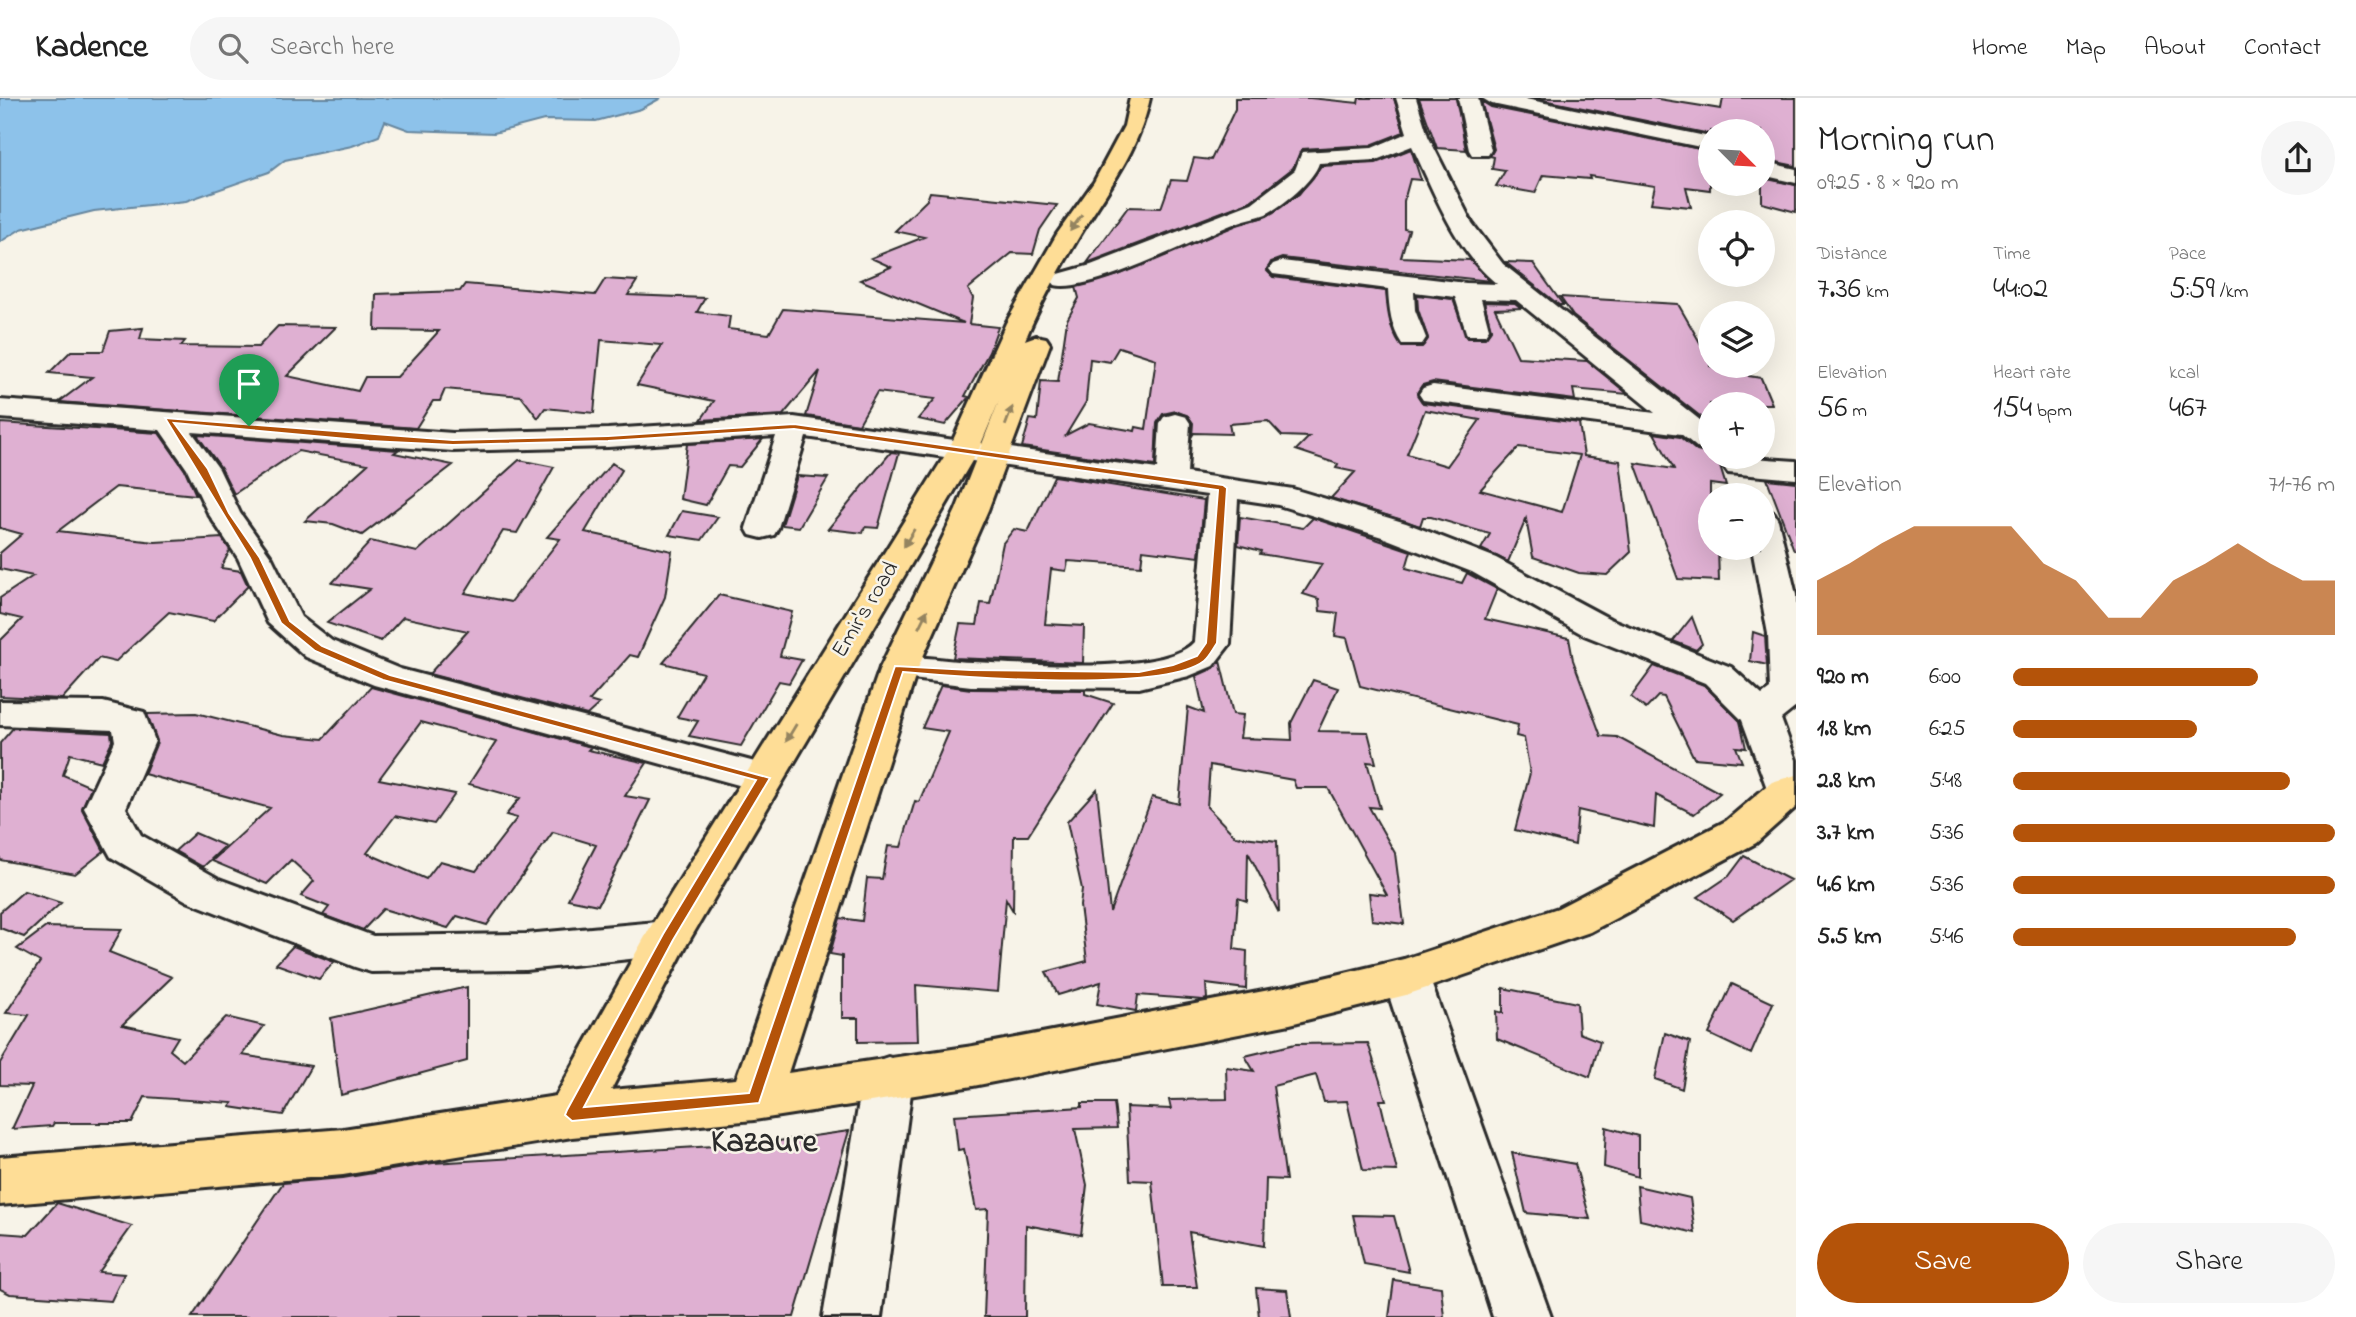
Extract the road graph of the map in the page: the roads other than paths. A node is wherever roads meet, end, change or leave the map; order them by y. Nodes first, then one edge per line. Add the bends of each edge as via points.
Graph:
1 (1140, 98) edge
2 (1157, 98) edge
3 (1406, 98) edge
4 (1468, 98) edge
5 (1493, 98) edge
6 (1418, 136) junction
7 (1698, 141) edge
8 (1480, 150) dead end
9 (1775, 154) edge
10 (1796, 157) edge
11 (1775, 171) edge
12 (1796, 176) edge
13 (1283, 269) dead end
14 (1065, 280) junction
15 (1400, 283) junction
16 (1466, 291) junction
17 (1521, 292) junction
18 (1476, 329) dead end
19 (1412, 338) dead end
20 (1433, 394) dead end
21 (0, 409) edge
22 (168, 419) junction
23 (1175, 423) dead end
24 (794, 426) junction
25 (1698, 435) edge
26 (979, 453) junction
27 (1775, 467) edge
28 (1796, 470) edge
29 (1169, 480) junction
30 (1223, 488) junction
31 (762, 528) dead end
32 (1772, 560) edge
33 (899, 668) junction
34 (0, 713) edge
35 (1760, 715) junction
36 (764, 778) junction
37 (1792, 791) edge
38 (667, 937) junction
39 (1406, 977) junction
40 (888, 1078) junction
41 (754, 1099) junction
42 (572, 1115) junction
43 (0, 1181) edge
44 (852, 1317) edge
45 (1522, 1317) edge

1 -> 26 main road, Emir's road via 1133,126 1105,183 1069,234 1019,323
2 - 14 main road, Emir's road via 1151,127 1124,186
3 - 6 street
4 - 8 street
5 - 7 street
6 - 14 street via 1365,156 1310,157 1306,173 1260,208
6 - 17 street via 1461,224 1494,268
9 - 10 street
11 - 12 street
13 - 15 street
26 -> 14 main road, Emir's road
15 - 16 street
15 - 19 street via 1402,310
16 - 17 street
16 - 18 street
17 - 25 street
20 - 25 street
21 - 22 street
22 - 24 street via 453,442
22 - 36 street via 255,558 286,623 318,649 387,677
23 - 29 street
24 - 26 street
24 - 31 street
26 - 29 street
33 -> 26 main road, Emir's road via 942,578
26 -> 36 main road, Emir's road
27 - 28 street
29 - 30 street
30 - 33 street via 1212,643 1200,658 1139,676 971,674
30 - 35 street via 1331,509 1484,565 1597,627 1718,675
32 - 35 street via 1796,675 1789,693
33 - 41 main road, Emir's road
34 - 38 street via 103,715 130,722 135,741 105,808 126,846 203,890 371,954 526,951
35 - 37 street
36 - 38 main road, Emir's road
37 - 39 main road via 1741,832 1574,920
38 - 42 main road, Emir's road
39 - 40 main road via 1276,1008
39 - 45 street
40 - 41 main road
40 - 44 street
41 - 42 main road
42 - 43 main road via 343,1152

